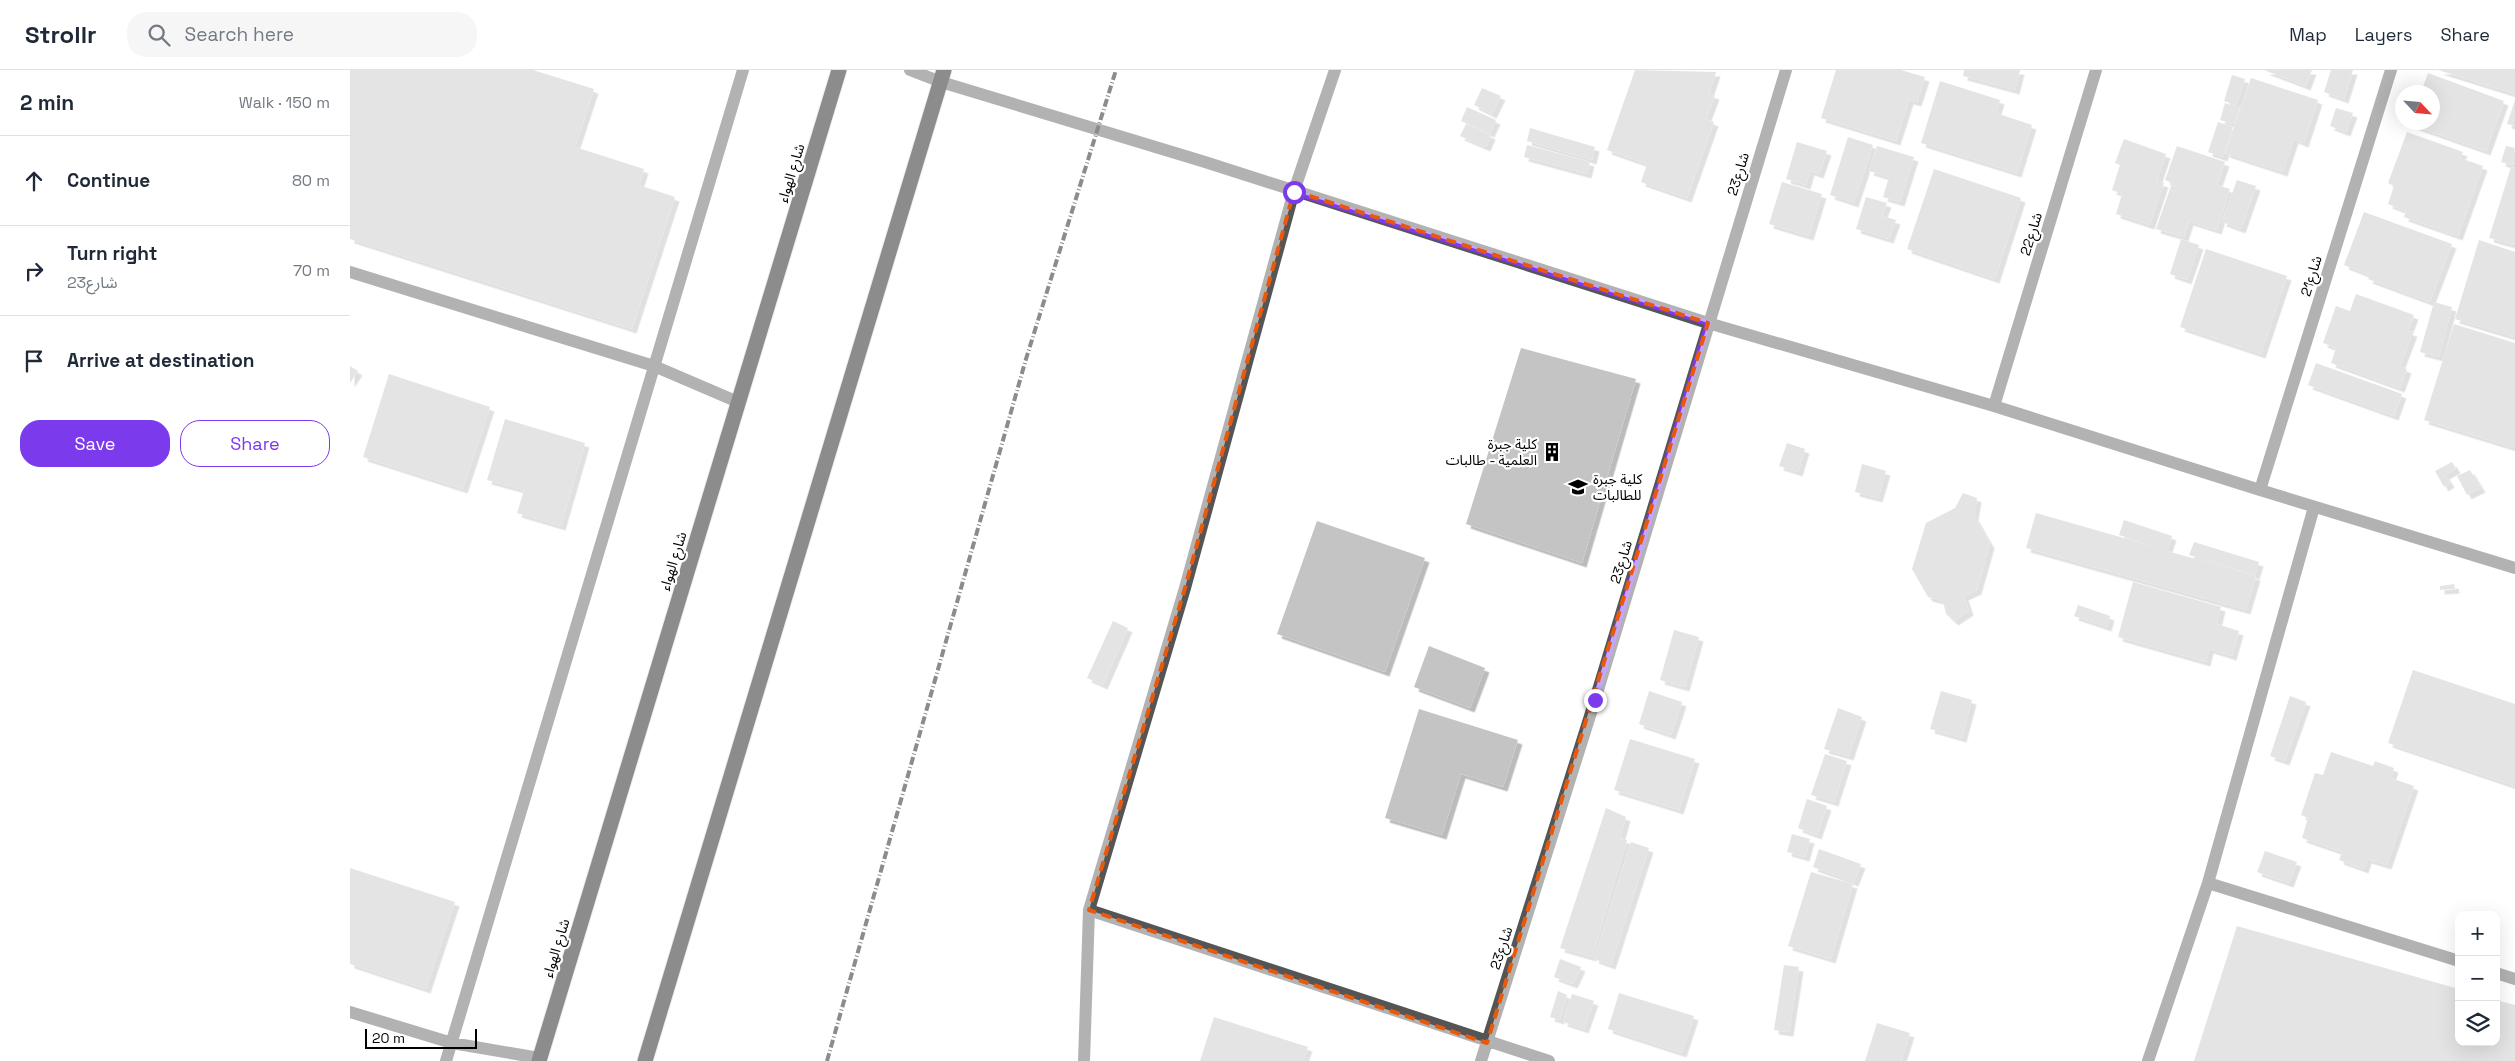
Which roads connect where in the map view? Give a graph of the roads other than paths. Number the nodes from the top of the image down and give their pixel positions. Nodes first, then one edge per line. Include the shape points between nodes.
1 (743, 70) edge
2 (839, 70) edge
3 (910, 70) edge
4 (1334, 70) edge
5 (1786, 70) edge
6 (2096, 70) edge
7 (2391, 70) edge
8 (942, 76) edge
9 (1294, 192) junction
10 (350, 272) edge
11 (1708, 323) junction
12 (654, 366) junction
13 (738, 402) junction
14 (1994, 406) junction
15 (2260, 490) junction
16 (2314, 507) junction
17 (2515, 568) edge
18 (2208, 883) junction
19 (1089, 910) junction
20 (2455, 960) edge
21 (2500, 974) edge
22 (2515, 979) edge
23 (350, 1012) edge
24 (1487, 1042) junction
25 (452, 1043) junction
26 (539, 1060) edge
27 (446, 1061) edge
28 (645, 1061) edge
29 (1084, 1061) edge
30 (1481, 1061) edge
31 (1548, 1061) edge
32 (2148, 1061) edge

1 - 12 street
2 - 13 highway, شارع الهواء
3 - 8 street
4 - 9 street
5 - 11 street, شارع23
6 - 14 street, شارع22
7 - 15 street, شارع21
8 - 9 street
8 - 28 highway
9 - 11 street
9 - 19 street via 1186,588
10 - 12 street
11 - 14 street
11 - 24 street, شارع23 via 1595,700
12 - 13 street
12 - 25 street
13 - 26 highway, شارع الهواء
14 - 15 street
15 - 16 street
16 - 17 street
16 - 18 street
18 - 20 street
18 - 32 street
19 - 24 street
19 - 29 street
21 - 22 street
23 - 25 street
24 - 30 street, شارع23
24 - 31 street
25 - 26 street
25 - 27 street

